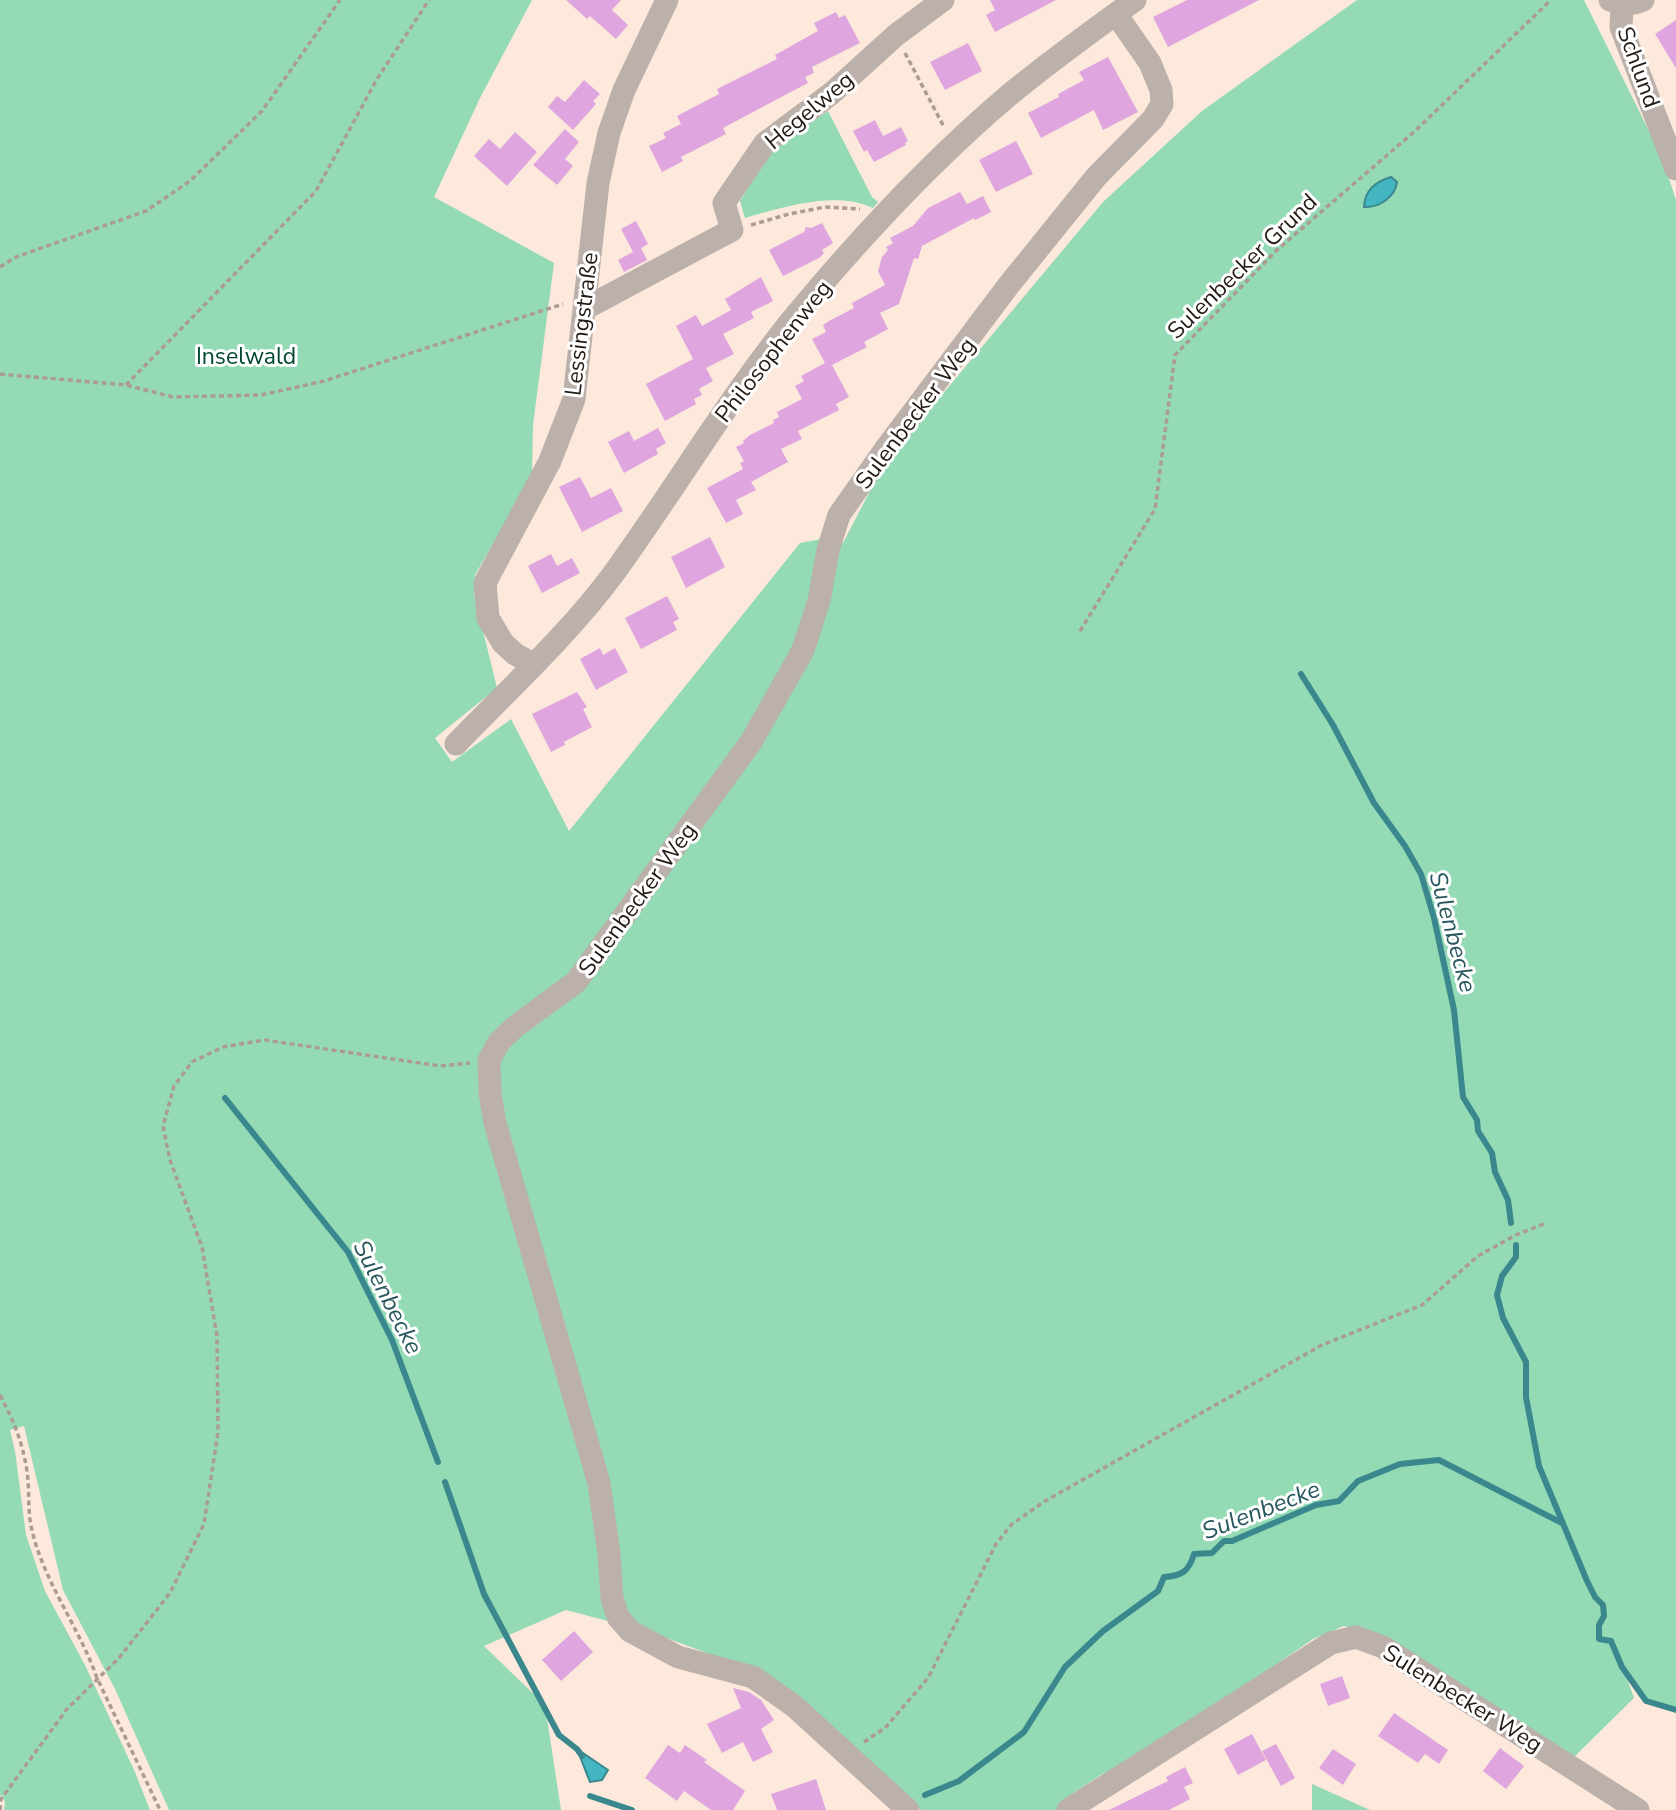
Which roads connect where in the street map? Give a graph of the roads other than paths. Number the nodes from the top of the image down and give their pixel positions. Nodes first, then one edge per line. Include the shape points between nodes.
1 (667, 0) edge
2 (943, 0) edge
3 (1625, 2) edge
4 (1126, 7) edge
5 (1676, 169) edge
6 (584, 303) junction
7 (533, 664) junction
8 (456, 744) dead end
9 (908, 1810) edge
10 (1068, 1810) edge
11 (1638, 1810) edge

1 - 6 street, Lessingstraße via 624,90 610,133 598,183
2 - 6 street, Hegelweg via 765,143 724,203 732,230
3 - 5 street, Schlund via 1621,27
4 - 7 street, Philosophenweg via 1009,96 882,218 790,322 613,575
4 - 9 street, Sulenbecker Weg via 1161,90 1162,104 1153,119 1096,177 1008,286 839,515 803,650 751,742 576,982 499,1042 489,1060 495,1123 598,1483 618,1617 629,1631 678,1657 753,1677 794,1706
6 - 7 street, Lessingstraße via 573,399 550,461 485,583 488,618 503,643
7 - 8 street, Philosophenweg
10 - 11 street, Sulenbecker Weg via 1331,1643 1356,1637 1383,1647

